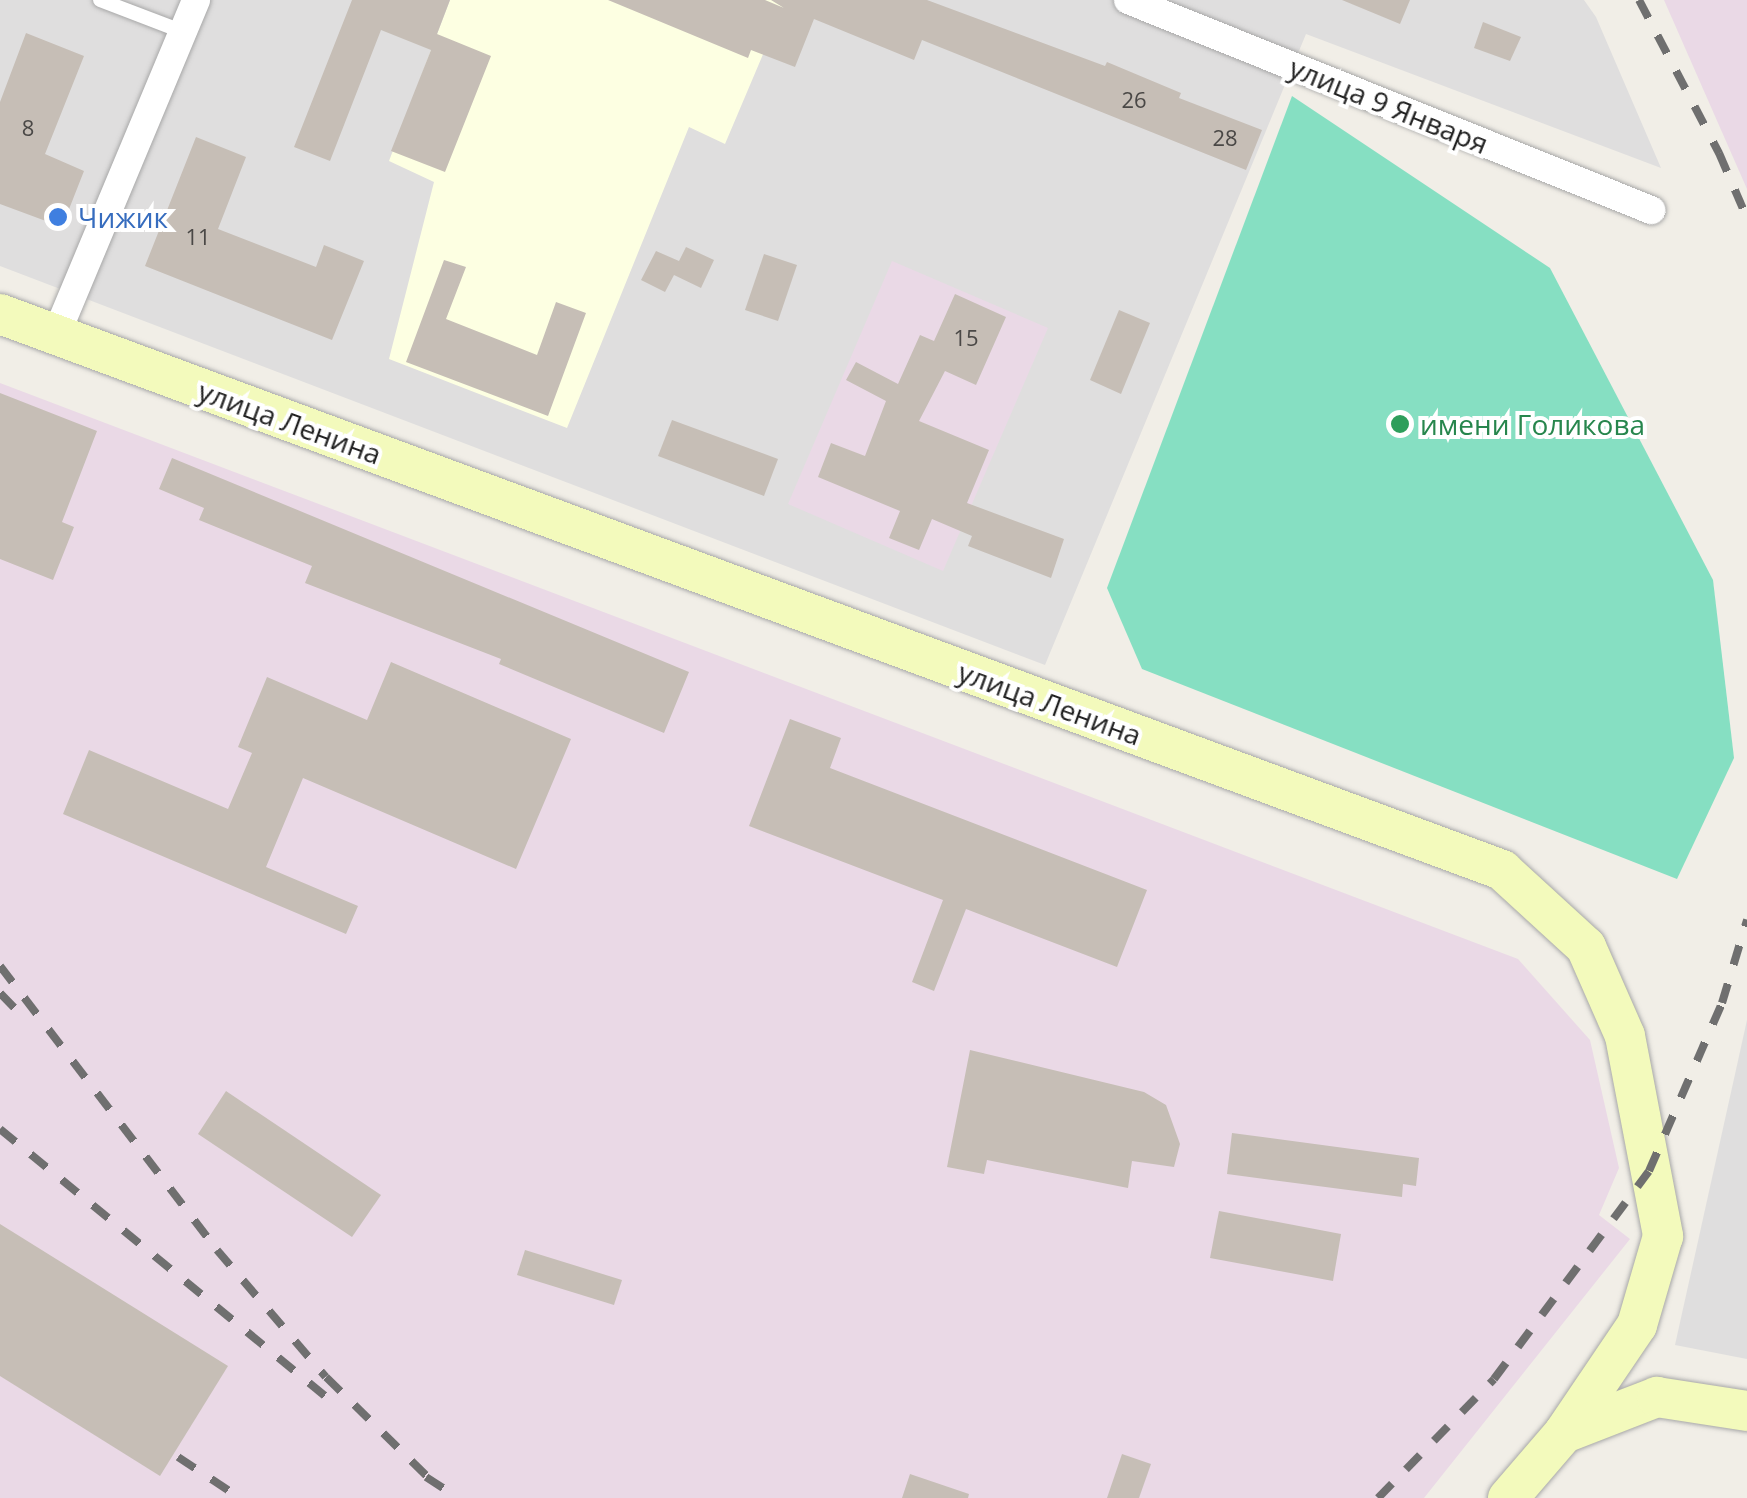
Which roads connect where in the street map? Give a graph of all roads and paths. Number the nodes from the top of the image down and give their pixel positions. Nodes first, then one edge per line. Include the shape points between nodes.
1 (100, 0) edge
2 (196, 0) edge
3 (1128, 0) edge
4 (184, 32) junction
5 (1651, 210) dead end
6 (0, 314) edge
7 (56, 335) junction
8 (1747, 1411) edge
9 (1564, 1432) junction
10 (1508, 1498) edge

1 - 4 lane
2 - 4 street
3 - 5 street, улица 9 Января
4 - 7 street
6 - 7 street, улица Ленина
7 - 9 street, улица Ленина via 1502,870 1586,946 1625,1036 1664,1236 1636,1325
8 - 9 street via 1658,1397
9 - 10 street, улица Ленина

